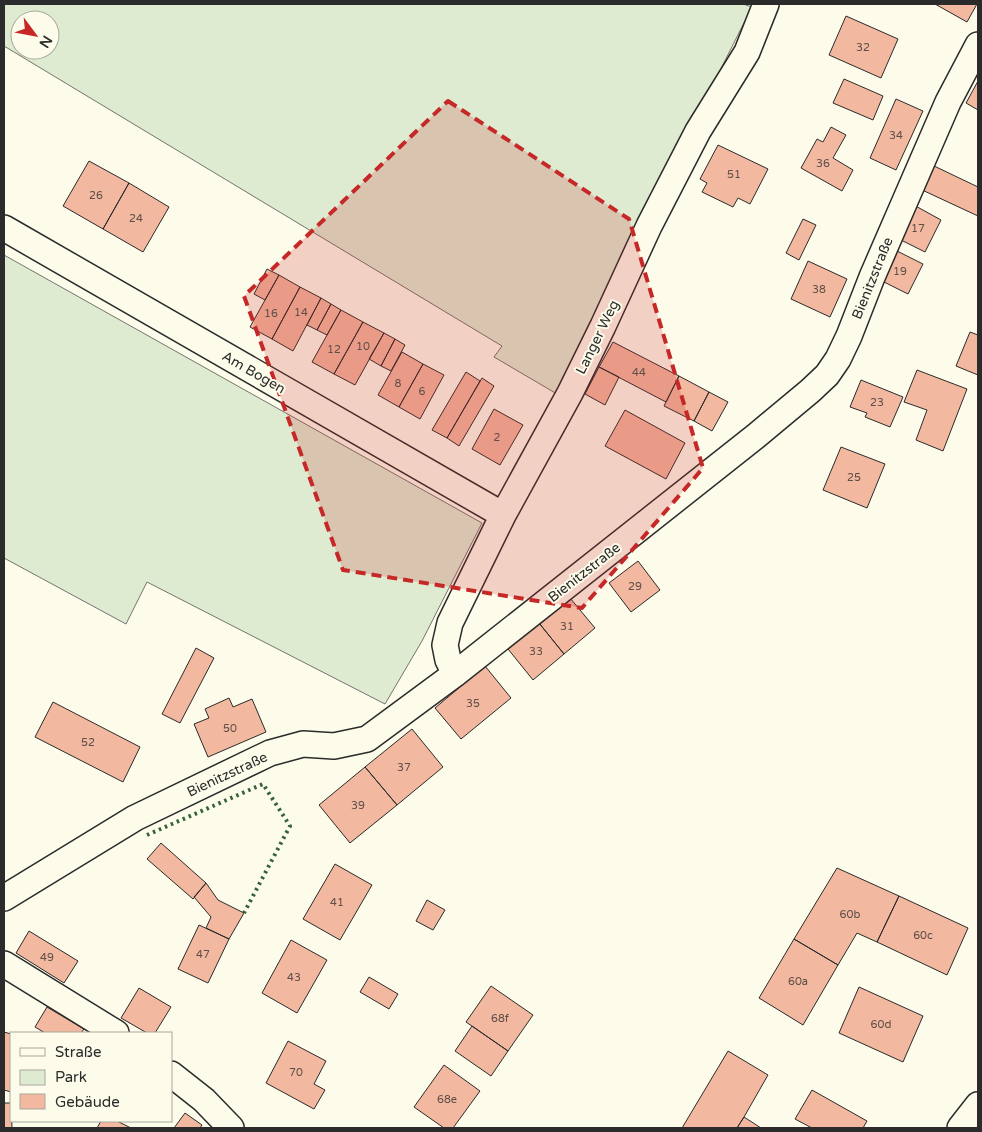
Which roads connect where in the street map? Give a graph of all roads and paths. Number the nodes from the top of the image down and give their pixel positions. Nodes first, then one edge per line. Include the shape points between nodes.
1 (766, 4) edge
2 (978, 45) edge
3 (4, 228) edge
4 (504, 515) junction
5 (455, 674) junction
6 (4, 898) edge
7 (4, 964) edge
8 (114, 1032) edge
9 (172, 1075) edge
10 (978, 1105) edge
11 (231, 1128) edge
12 (960, 1128) edge

1 - 4 street, Langer Weg via 747,52 698,131 574,385
2 - 5 street, Bienitzstraße via 948,102 850,336 827,375 756,436
3 - 4 street, Am Bogen
4 - 5 street, Langer Weg via 450,623 445,644
5 - 6 street, Bienitzstraße via 367,739 334,746 303,744 270,753 135,818
7 - 8 street
9 - 11 street via 204,1100
10 - 12 street

